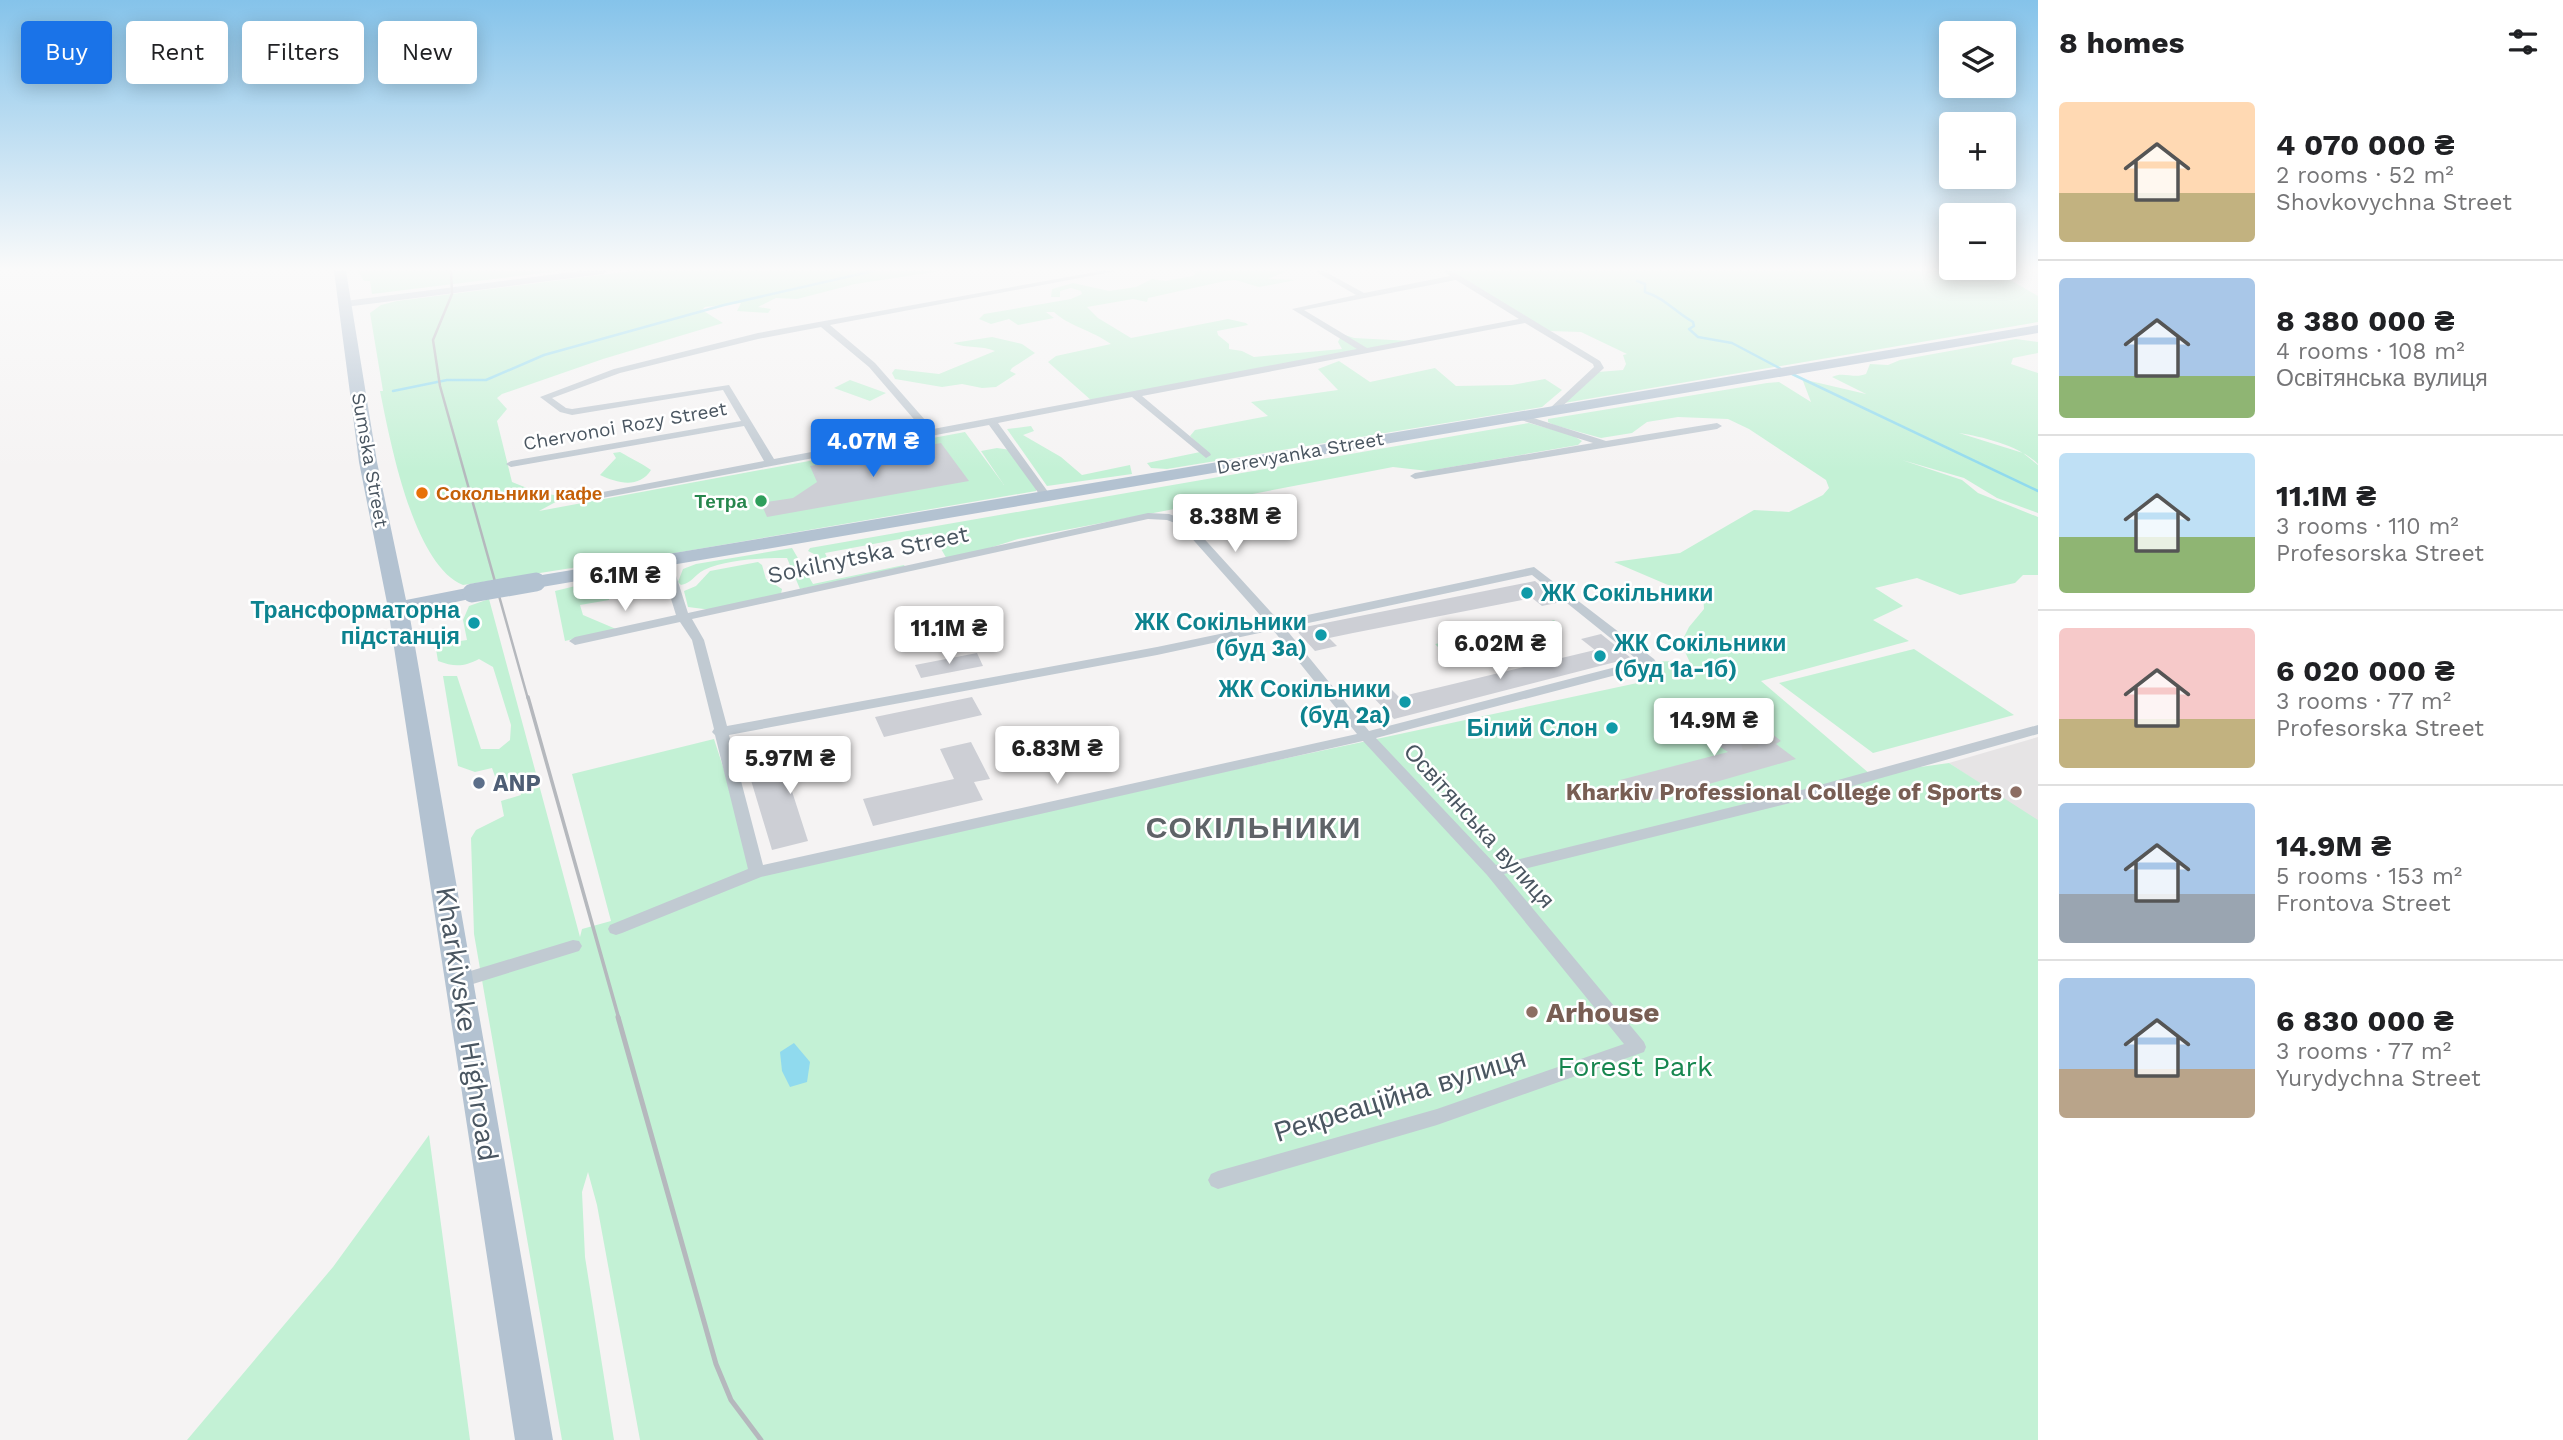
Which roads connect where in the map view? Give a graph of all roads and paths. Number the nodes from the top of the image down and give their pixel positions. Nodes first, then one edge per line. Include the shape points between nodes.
1 (350, 338) edge
2 (756, 338) edge
3 (840, 338) edge
4 (1345, 338) edge
5 (1432, 338) edge
6 (1556, 338) edge
7 (1983, 338) edge
8 (1366, 351) junction
9 (1135, 395) junction
10 (1552, 411) junction
11 (1518, 416) junction
12 (745, 423) junction
13 (993, 423) junction
14 (1717, 426) dead end
15 (932, 434) junction
16 (1603, 443) junction
17 (1206, 455) dead end
18 (512, 464) dead end
19 (771, 464) junction
20 (1415, 476) dead end
21 (1046, 496) junction
22 (586, 498) dead end
23 (1170, 517) joint
24 (665, 560) junction
25 (398, 608) junction
26 (683, 617) junction
27 (1276, 625) junction
28 (575, 641) dead end
29 (2038, 729) edge
30 (719, 732) junction
31 (1366, 736) junction
32 (1493, 871) junction
33 (757, 872) junction
34 (616, 929) dead end
35 (573, 946) dead end
36 (460, 981) junction
37 (1637, 1048) joint
38 (1218, 1180) dead end
39 (534, 1440) edge

1 - 25 main road, Sumska Street via 368,462
2 - 12 street via 635,366 545,398 563,410 576,412 721,387 728,388
3 - 15 street via 872,365
4 - 8 street
5 - 8 street
6 - 10 street via 1599,368
7 - 10 main road, Derevyanka Street
8 - 9 street
9 - 13 street
9 - 17 street
10 - 11 main road, Derevyanka Street
11 - 16 street
11 - 21 main road, Derevyanka Street
12 - 18 street, Chervonoi Rozy Street
12 - 19 street
13 - 15 street
13 - 21 street
14 - 16 street
15 - 19 street
16 - 20 street
19 - 22 street
21 - 24 main road, Derevyanka Street
23 - 26 street, Sokilnytska Street via 1148,516
23 - 27 street, Освітянська вулиця via 1184,523
24 - 25 main road, Derevyanka Street, bridge
24 - 26 street
25 - 36 main road, Kharkivske Highroad
26 - 28 street, Sokilnytska Street
26 - 30 street via 698,640
27 - 30 street
27 - 31 street, Освітянська вулиця
27 - 31 street via 1534,571 1649,662
29 - 32 street via 1810,793
30 - 33 street
31 - 32 street, Освітянська вулиця
31 - 33 street
32 - 37 street, Освітянська вулиця
33 - 34 street
35 - 36 street
36 - 39 main road, Kharkivske Highroad
37 - 38 street, Рекреаційна вулиця via 1437,1117

